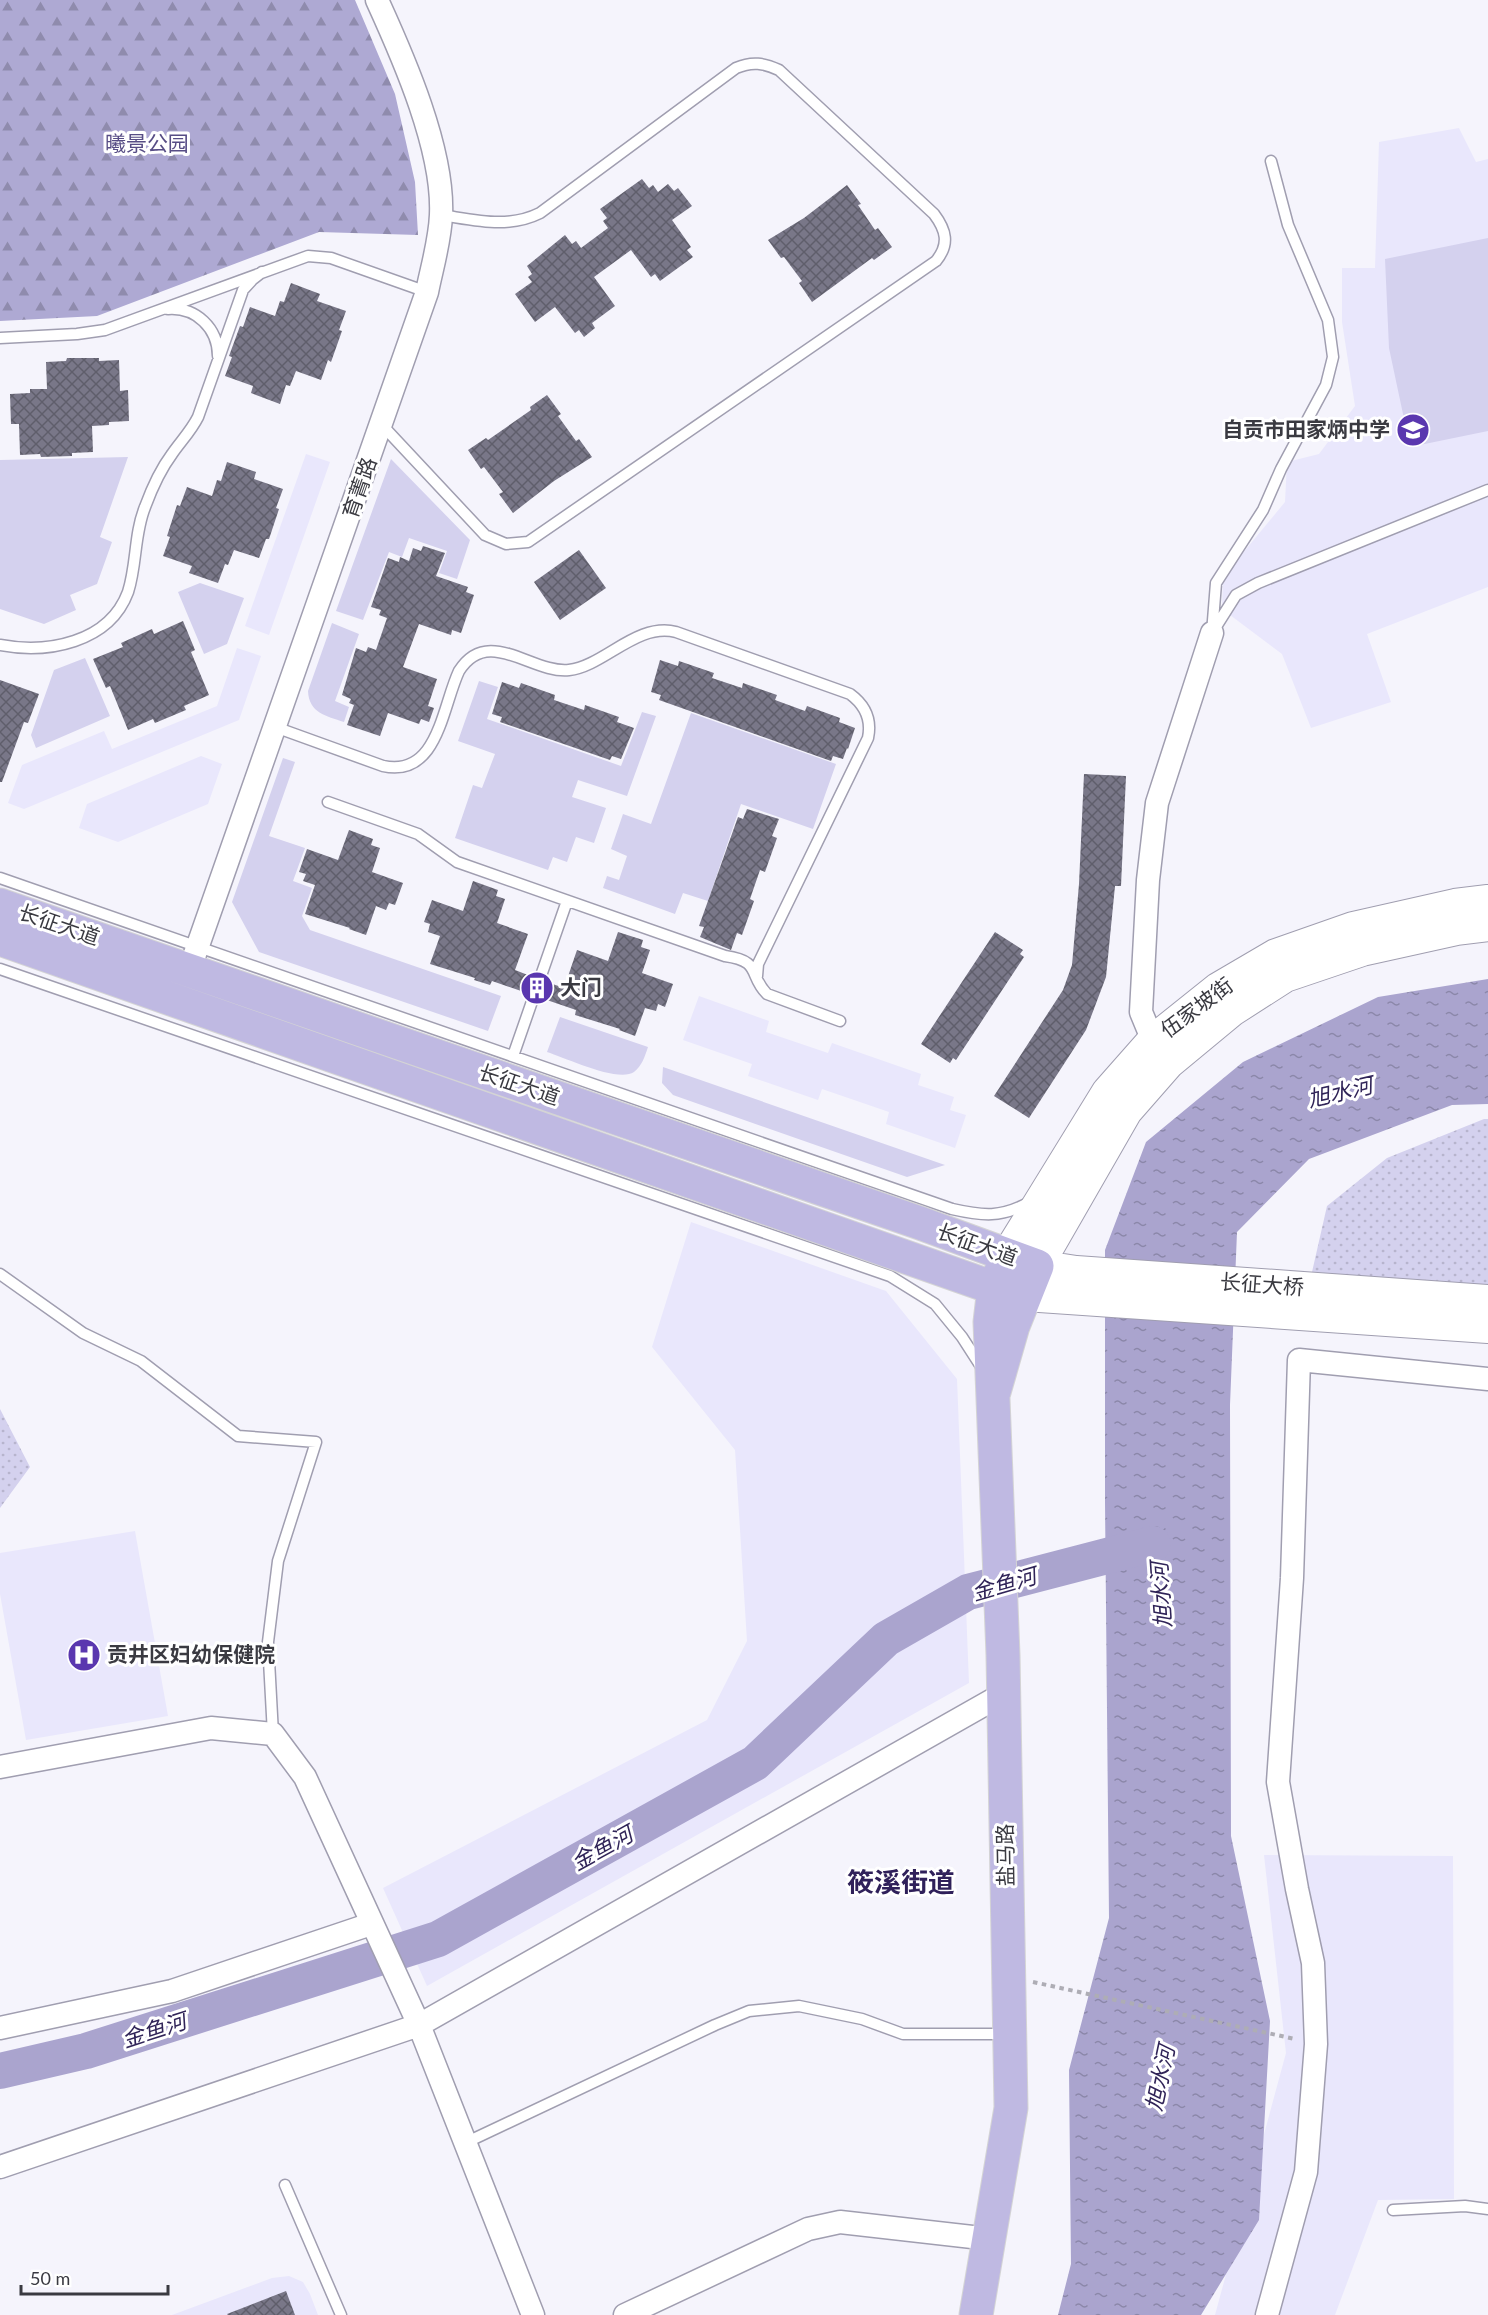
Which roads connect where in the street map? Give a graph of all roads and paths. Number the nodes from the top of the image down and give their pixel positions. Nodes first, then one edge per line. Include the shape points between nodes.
1 (377, 0) edge
2 (1271, 161) dead end
3 (441, 215) junction
4 (262, 272) junction
5 (427, 292) junction
6 (159, 310) junction
7 (0, 338) edge
8 (218, 360) junction
9 (382, 425) junction
10 (1488, 490) edge
11 (1212, 633) junction
12 (0, 645) edge
13 (275, 727) junction
14 (328, 802) dead end
15 (0, 878) edge
16 (567, 901) junction
17 (1488, 901) edge
18 (0, 904) edge
19 (1488, 925) edge
20 (771, 938) junction
21 (0, 939) edge
22 (735, 957) junction
23 (194, 959) junction
24 (0, 969) edge
25 (757, 976) junction
26 (840, 1021) dead end
27 (1161, 1052) junction
28 (513, 1056) junction
29 (1046, 1194) junction
30 (0, 1274) edge
31 (1016, 1276) junction
32 (1488, 1300) edge
33 (1446, 1311) junction
34 (1488, 1327) edge
35 (1488, 1379) edge
36 (994, 1392) junction
37 (1003, 1694) junction
38 (273, 1734) junction
39 (0, 1767) edge
40 (371, 1924) junction
41 (1008, 1976) junction
42 (419, 2025) junction
43 (0, 2028) edge
44 (1010, 2034) junction
45 (1316, 2044) junction
46 (465, 2143) junction
47 (0, 2167) edge
48 (285, 2185) dead end
49 (1488, 2209) edge
50 (1393, 2210) dead end
51 (990, 2239) junction
52 (341, 2315) edge
53 (533, 2315) edge
54 (625, 2315) edge
55 (976, 2315) edge
56 (1267, 2315) edge

1 - 3 street, 育菁路 via 420,104 438,170
2 - 11 lane via 1288,225 1328,320 1333,357 1326,385 1263,510 1216,583
3 - 5 street, 育菁路
3 - 9 lane via 513,223 540,213 736,68 759,63 779,70 934,214 942,224 946,243 936,261 528,542 506,544 485,535
4 - 5 lane via 300,257 325,256
4 - 6 lane
4 - 8 lane via 243,290
5 - 9 street, 育菁路
6 - 7 lane via 105,330
6 - 8 lane via 182,309 201,319 213,332
8 - 12 lane via 193,426 166,462 144,509 128,592 116,613 99,629 75,641 39,648
9 - 13 street, 育菁路
10 - 11 lane via 1258,582 1236,595
11 - 27 street via 1157,804 1148,880 1141,1012
13 - 20 lane via 383,766 405,766 429,749 456,677 463,664 477,654 500,652 551,669 568,670 660,630 676,632 843,691 860,702 867,714 868,738
13 - 23 street, 育菁路
14 - 16 lane via 418,834 457,862
15 - 23 lane
16 - 22 lane
16 - 28 lane
17 - 27 street, 伍家坡街 via 1455,904 1353,928 1276,955 1218,989
18 - 23 main road, 长征大道
19 - 27 street, 伍家坡街 via 1362,950 1286,976
20 - 22 lane via 753,954
20 - 25 lane via 758,964
21 - 31 main road, 长征大道
22 - 25 lane via 747,962
23 - 28 lane
23 - 31 main road, 长征大道 via 920,1224
24 - 36 lane via 890,1276 935,1304 979,1363
25 - 26 lane via 763,990 773,998
27 - 29 street, 伍家坡街 via 1108,1092
27 - 31 street, 伍家坡街
28 - 29 lane via 951,1209 983,1216 1012,1212
29 - 31 street, 伍家坡街
30 - 38 lane via 84,1333 141,1361 238,1436 316,1442 278,1561 268,1642
31 - 33 street, 长征大桥 via 1074,1285
31 - 36 main road, 盐马路 via 990,1322
32 - 33 street
33 - 34 street
35 - 45 street via 1299,1360 1292,1578 1278,1782 1313,1963
36 - 37 main road, 盐马路
37 - 41 main road, 盐马路
37 - 42 street
38 - 39 street via 211,1728
38 - 40 street via 305,1777
40 - 42 street
40 - 43 street via 172,1991
41 - 44 main road, 盐马路
41 - 45 path
42 - 46 street
42 - 47 street
44 - 46 lane via 903,2034 862,2019 799,2006 749,2011
44 - 51 main road, 盐马路 via 1011,2108
45 - 56 street via 1306,2172
46 - 53 street
48 - 52 lane
49 - 50 lane via 1465,2206
51 - 54 street via 840,2222 808,2229
51 - 55 main road, 盐马路

